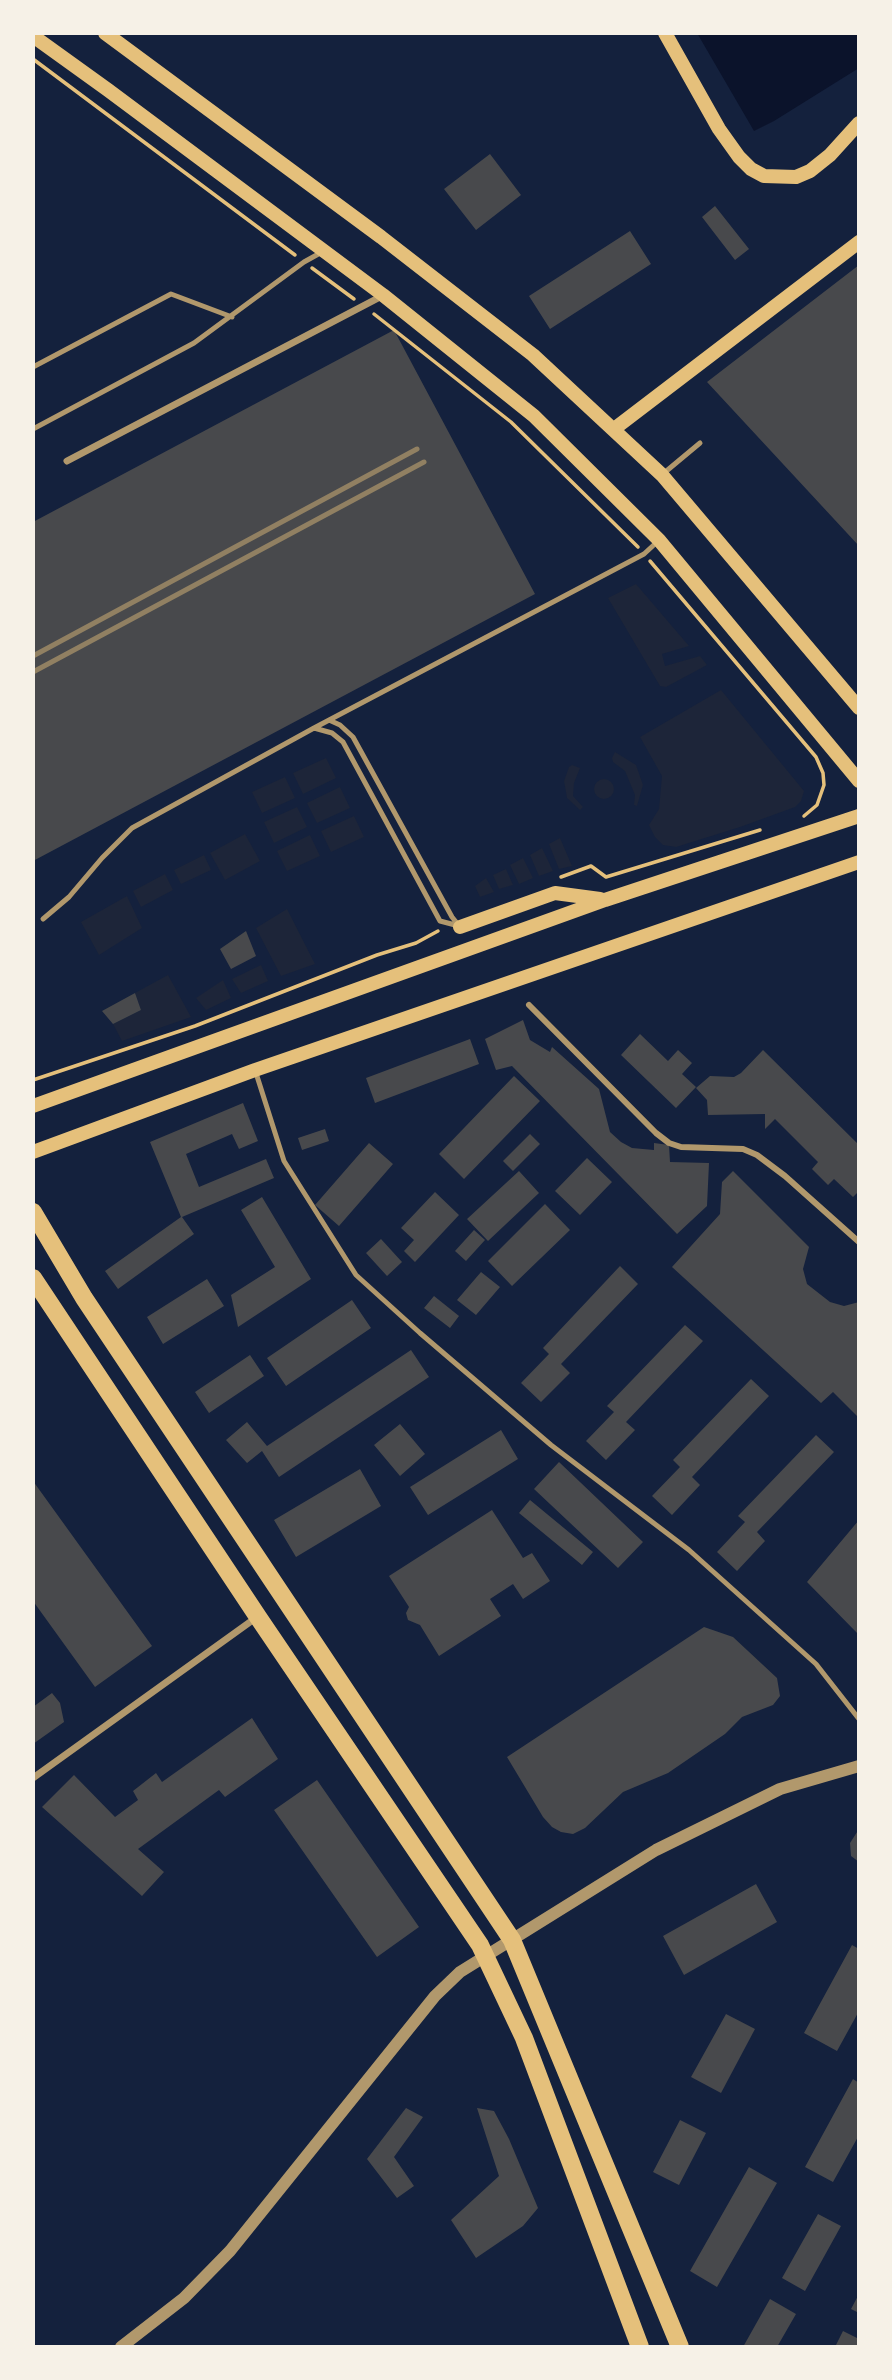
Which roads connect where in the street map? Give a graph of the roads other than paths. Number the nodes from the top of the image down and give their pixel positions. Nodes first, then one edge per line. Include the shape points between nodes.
1 (105, 33) edge
2 (664, 33) edge
3 (33, 36) edge
4 (859, 123) edge
5 (859, 242) edge
6 (323, 251) junction
7 (383, 295) junction
8 (232, 317) junction
9 (33, 368) edge
10 (33, 429) edge
11 (614, 429) junction
12 (700, 443) dead end
13 (67, 461) dead end
14 (662, 475) junction
15 (659, 540) junction
16 (859, 708) edge
17 (329, 720) junction
18 (314, 728) junction
19 (859, 781) edge
20 (859, 816) edge
21 (859, 862) edge
22 (605, 900) junction
23 (43, 919) dead end
24 (454, 926) junction
25 (529, 1005) dead end
26 (256, 1070) junction
27 (33, 1106) edge
28 (33, 1152) edge
29 (33, 1212) edge
30 (859, 1242) edge
31 (33, 1278) edge
32 (258, 1617) junction
33 (859, 1719) edge
34 (859, 1766) edge
35 (33, 1778) edge
36 (512, 1940) junction
37 (486, 1956) junction
38 (121, 2347) edge
39 (640, 2347) edge
40 (680, 2347) edge

1 - 11 main road via 533,355
2 - 4 main road via 719,130 739,157 764,176 796,177 810,171
3 - 6 main road
5 - 11 main road
6 - 7 main road
6 - 8 lane
7 - 13 street
7 - 15 main road via 534,416
8 - 9 lane via 171,294
8 - 10 lane via 194,343
11 - 14 main road
12 - 14 lane
14 - 16 main road
15 - 17 lane via 645,554
15 - 19 main road
17 - 18 lane
17 - 24 lane via 353,737
18 - 23 lane via 132,828
18 - 24 lane via 343,742 440,921
20 - 22 main road
21 - 26 main road
22 - 24 main road via 555,893
22 - 27 main road
25 - 30 street via 669,1143 743,1149 757,1155
26 - 28 main road
26 - 33 lane via 284,1161 356,1275 551,1445 690,1550 816,1664
29 - 36 highway via 84,1298
31 - 32 highway
32 - 35 street
32 - 37 highway
34 - 36 street via 780,1789 656,1850
36 - 37 street
36 - 40 highway
37 - 38 street via 435,1996 230,2251 184,2298
37 - 39 highway via 524,2038

